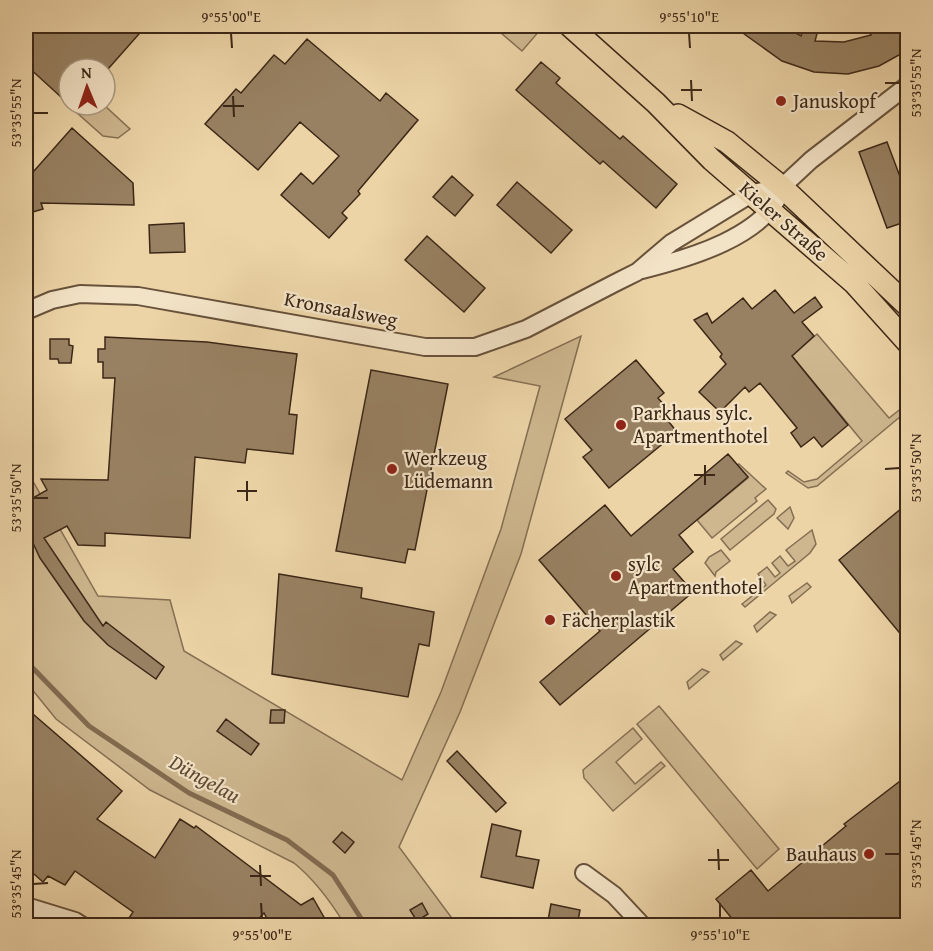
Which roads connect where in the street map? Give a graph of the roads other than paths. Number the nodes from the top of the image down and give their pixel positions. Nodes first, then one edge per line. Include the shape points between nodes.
1 (570, 26) edge
2 (908, 85) edge
3 (656, 103) junction
4 (782, 187) junction
5 (753, 194) junction
6 (772, 209) junction
7 (636, 272) junction
8 (908, 306) edge
9 (26, 311) edge
10 (908, 343) edge
11 (584, 873) dead end
12 (26, 906) edge
13 (83, 926) edge
14 (643, 926) edge

1 - 3 main road, Kieler Straße
2 - 4 street via 811,159
3 - 4 main road, Kieler Straße via 727,142
3 - 5 main road, Kieler Straße via 712,160
4 - 5 street, Kronsaalsweg
4 - 6 street, Kronsaalsweg
4 - 8 main road, Kieler Straße
5 - 6 main road, Kieler Straße
5 - 7 street, Kronsaalsweg via 671,243
6 - 7 street, Kronsaalsweg via 744,231 677,262
6 - 10 main road, Kieler Straße via 854,283
7 - 9 street, Kronsaalsweg via 526,329 498,341 458,349 425,347 138,296 80,294
11 - 14 street via 614,895
12 - 13 street

